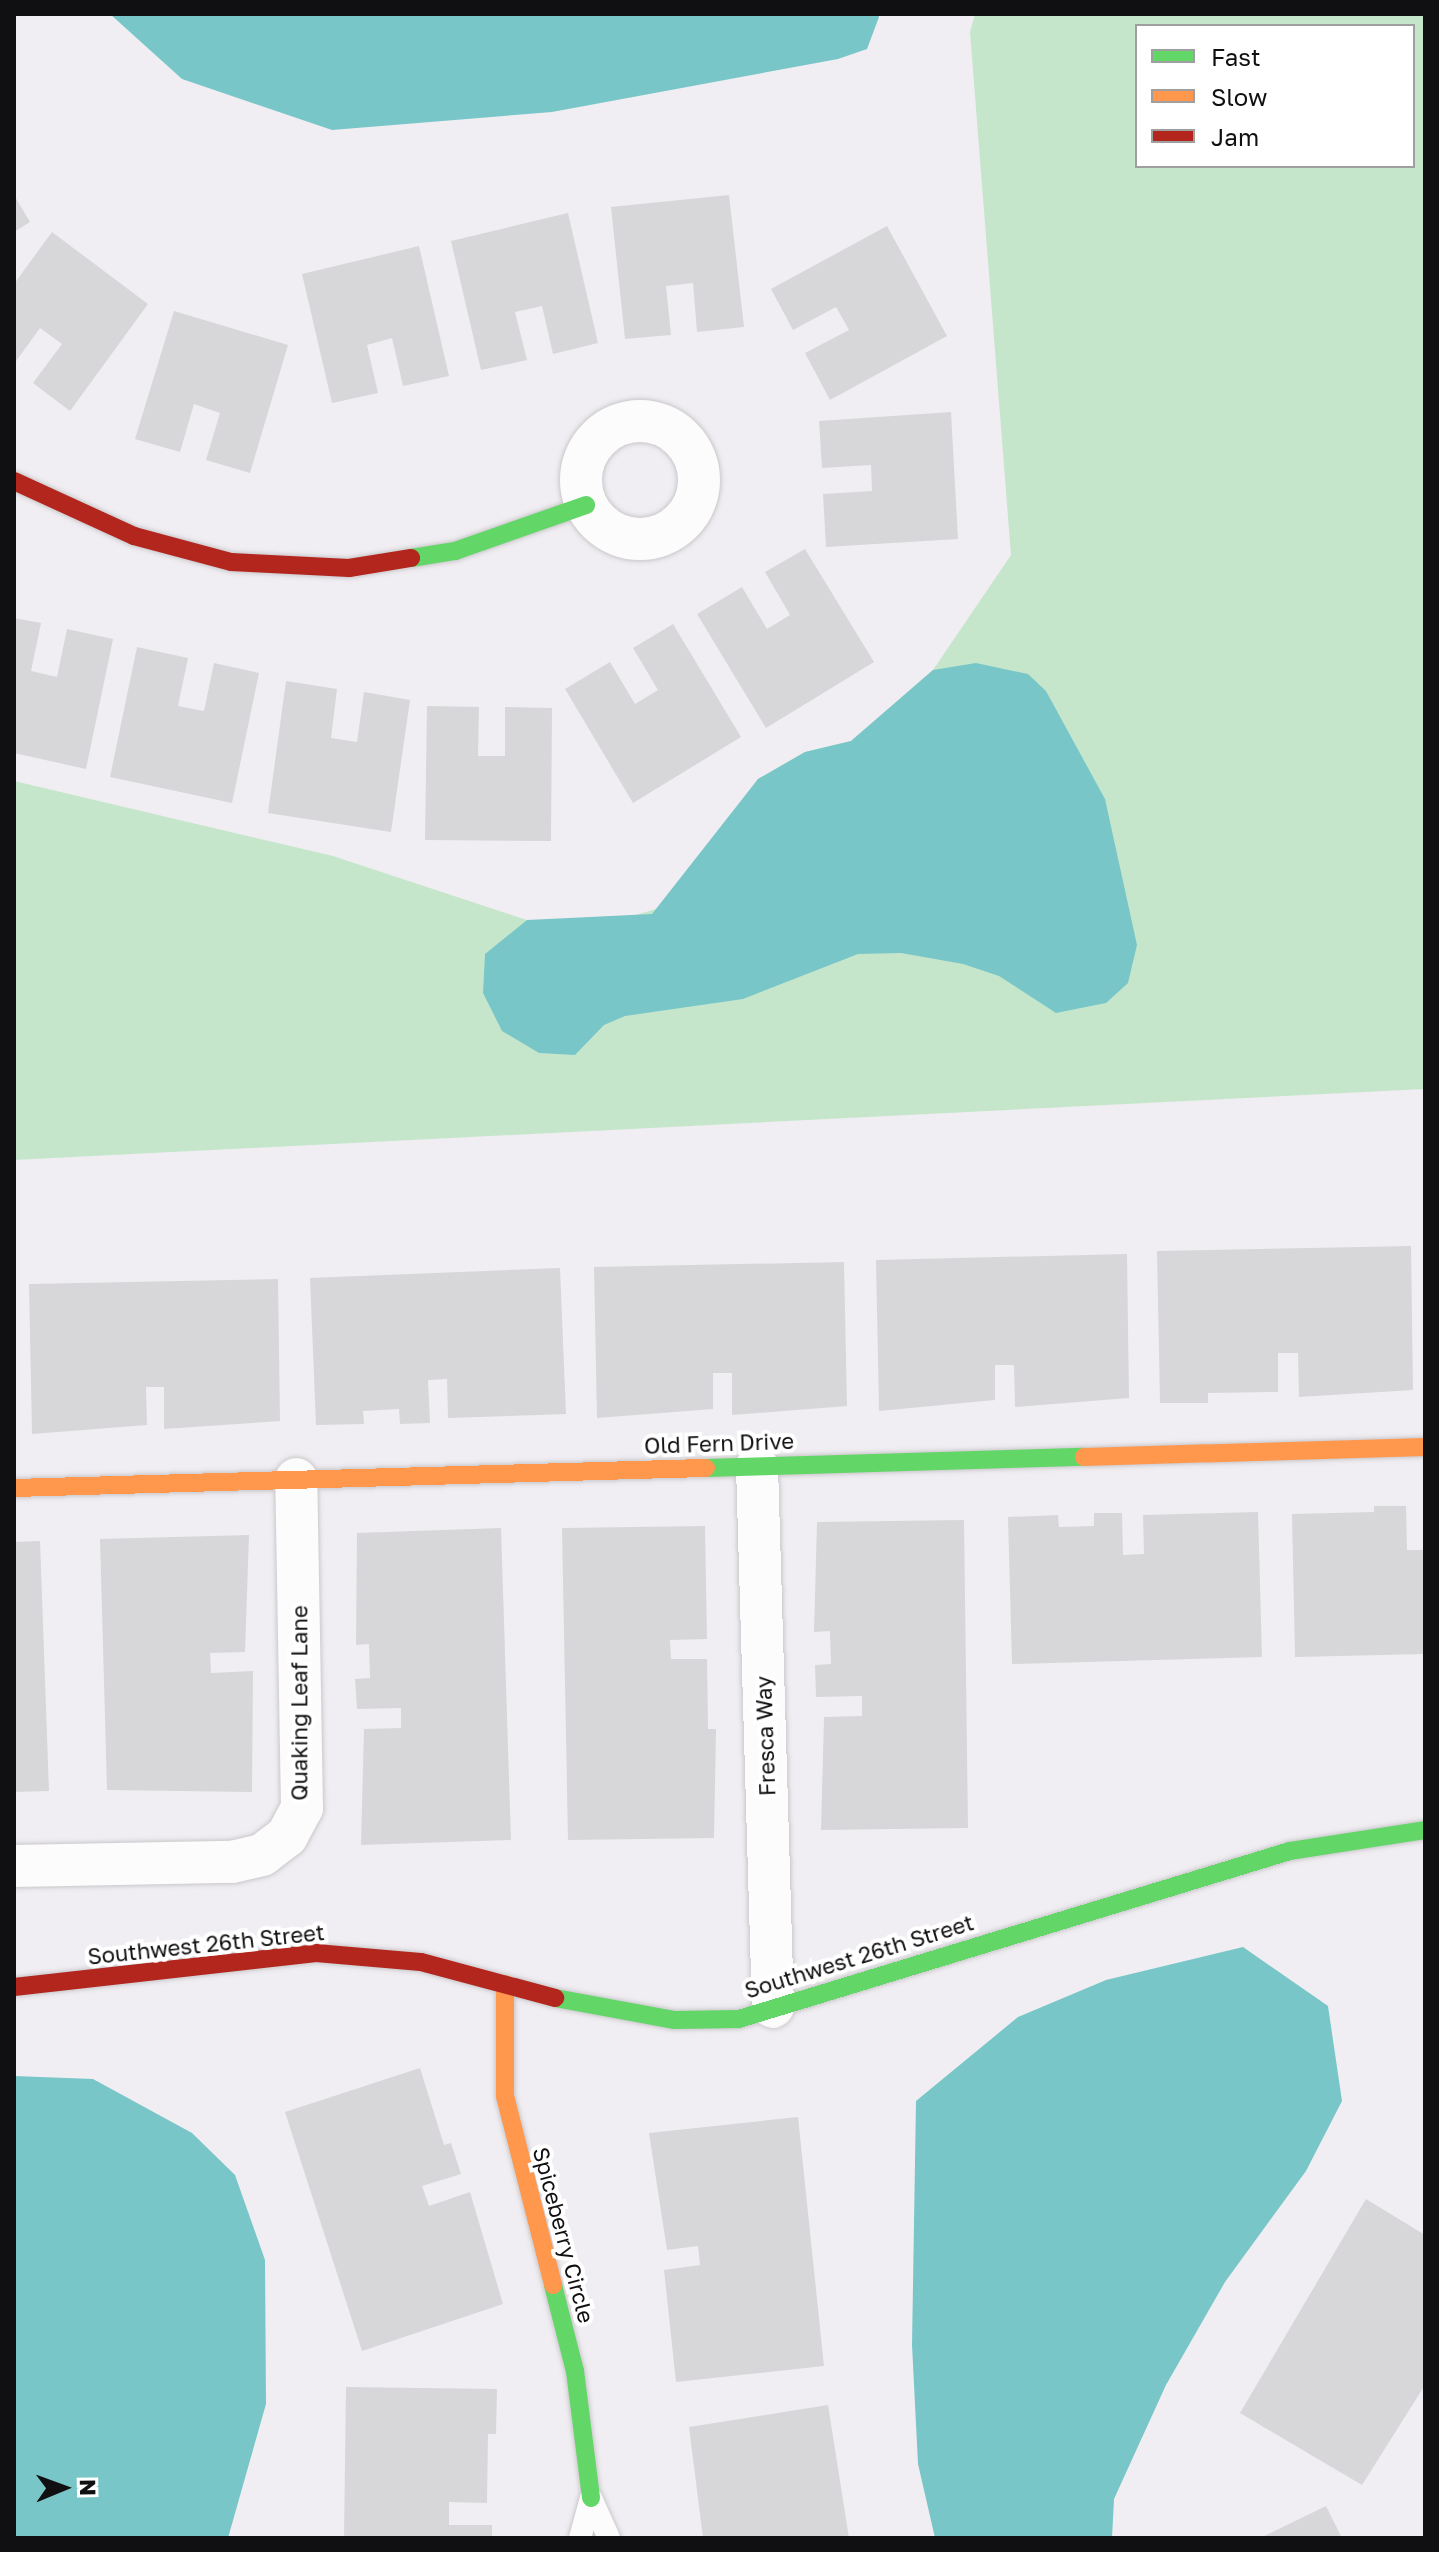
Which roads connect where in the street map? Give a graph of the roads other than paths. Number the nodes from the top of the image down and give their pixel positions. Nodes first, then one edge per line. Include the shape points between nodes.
1 (14, 481) edge
2 (586, 505) dead end
3 (1425, 1447) edge
4 (757, 1466) junction
5 (296, 1479) junction
6 (14, 1488) edge
7 (1425, 1830) edge
8 (14, 1866) edge
9 (505, 1984) junction
10 (14, 1987) edge
11 (773, 2007) junction
12 (591, 2498) junction
13 (580, 2538) edge
14 (609, 2538) edge

1 - 2 street via 134,536 231,562 349,568 455,551
3 - 4 street, Old Fern Drive
4 - 5 street, Old Fern Drive
4 - 11 street, Fresca Way
5 - 6 street, Old Fern Drive
5 - 8 street, Quaking Leaf Lane via 302,1808 287,1836 262,1855 232,1862
7 - 11 street, Southwest 26th Street via 1290,1851
9 - 10 street, Southwest 26th Street via 387,1956 316,1953
9 - 11 street, Southwest 26th Street via 610,2012 675,2020 739,2019
9 - 12 street, Spiceberry Circle via 505,2096 575,2371
12 - 13 lane
12 - 14 lane

